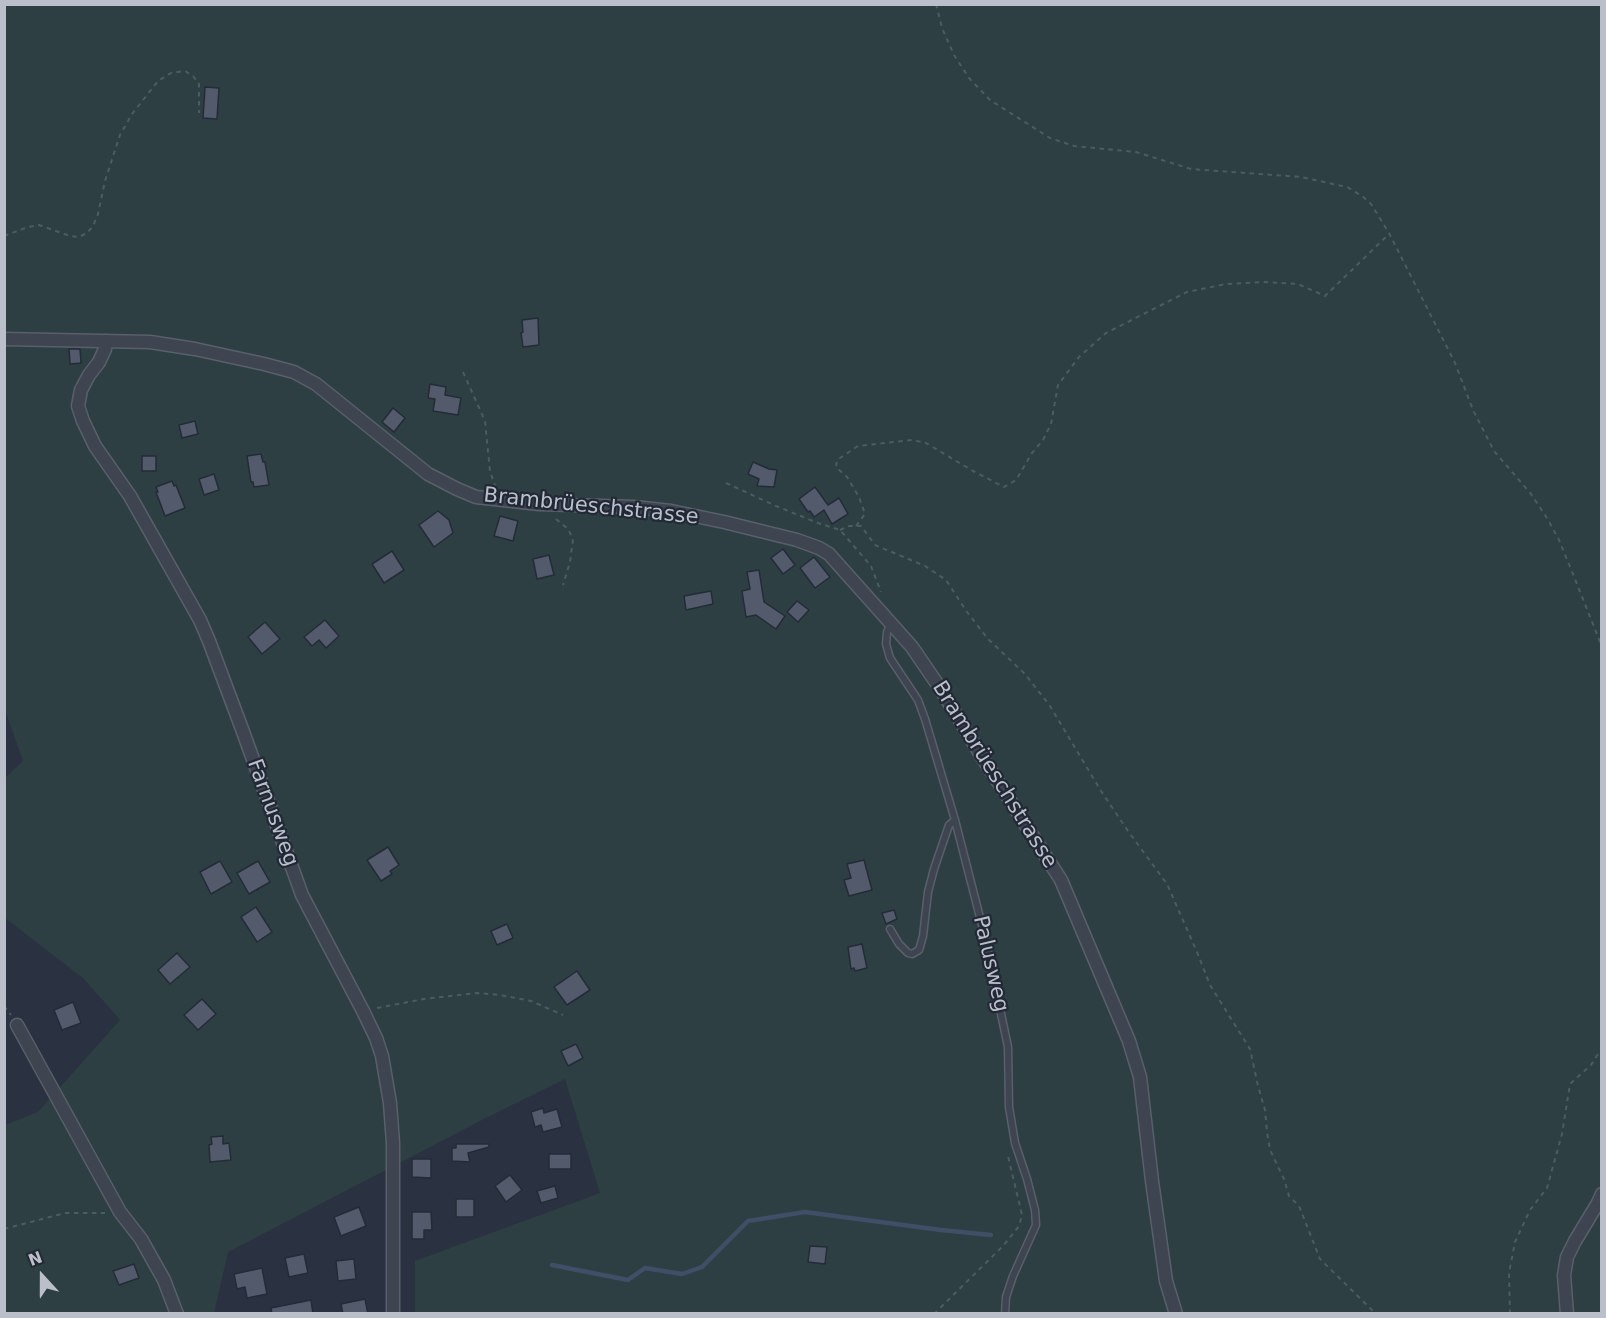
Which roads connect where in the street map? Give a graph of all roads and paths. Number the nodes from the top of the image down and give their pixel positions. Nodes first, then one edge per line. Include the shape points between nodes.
1 (936, 4) edge
2 (199, 113) dead end
3 (1389, 233) junction
4 (4, 236) edge
5 (4, 339) edge
6 (105, 341) junction
7 (463, 372) dead end
8 (499, 500) junction
9 (539, 504) junction
10 (856, 526) junction
11 (840, 530) dead end
12 (563, 585) dead end
13 (891, 623) junction
14 (1602, 647) edge
15 (955, 820) junction
16 (890, 929) dead end
17 (363, 1011) junction
18 (562, 1015) dead end
19 (17, 1025) dead end
20 (1602, 1048) edge
21 (1006, 1150) dead end
22 (1602, 1194) edge
23 (120, 1212) junction
24 (4, 1229) edge
25 (177, 1314) edge
26 (393, 1314) edge
27 (934, 1314) edge
28 (1005, 1314) edge
29 (1176, 1314) edge
30 (1376, 1314) edge
31 (1510, 1314) edge
32 (1567, 1314) edge

1 - 3 path via 950,46 969,78 990,100 1050,138 1074,146 1136,152 1191,169 1301,177 1347,187 1371,204
2 - 4 path via 199,84 193,76 185,71 171,73 158,81 120,135 98,214 87,233 70,236 39,225
3 - 10 path via 1324,296 1298,284 1226,284 1187,292 1106,333 1078,357 1058,385 1051,424 1043,440 1016,480 1004,487 926,443 912,440 858,446 837,460 836,467 847,477 865,514
3 - 14 path via 1455,363 1494,451 1532,494 1559,540
5 - 6 street, Brambrüeschstrasse
6 - 8 street, Brambrüeschstrasse via 150,342 294,372 316,384 428,474 476,496
6 - 17 street, Farnusweg via 99,362 81,390 78,406 82,421 94,446 130,496 200,620 302,895
7 - 8 path via 485,422 490,471
8 - 9 street, Brambrüeschstrasse
9 - 12 path via 542,512 561,522 573,539
9 - 13 street, Brambrüeschstrasse via 671,511 811,544 829,554
10 - 11 path
10 - 30 path via 861,526 875,545 925,566 946,580 988,639 1025,674 1050,706 1101,791 1167,884 1210,985 1250,1049 1270,1150 1289,1196 1299,1206 1320,1259
13 - 15 lane, Palusweg via 886,632 890,658 918,700
13 - 29 street, Brambrüeschstrasse via 942,691 1061,880 1113,1000 1140,1077 1166,1281
15 - 16 lane via 949,825 934,869 919,950 908,953
15 - 28 lane, Palusweg via 1008,1047 1009,1107 1035,1210 1036,1225 1013,1276
17 - 18 path via 477,993 531,1001
17 - 26 street, Farnusweg via 382,1056 390,1103
19 - 23 street
20 - 31 path via 1591,1065 1570,1084 1547,1188 1530,1210 1515,1242 1509,1273
21 - 27 path via 1022,1215 1019,1226
22 - 32 street via 1567,1257
23 - 24 path via 64,1213
23 - 25 street via 141,1239

